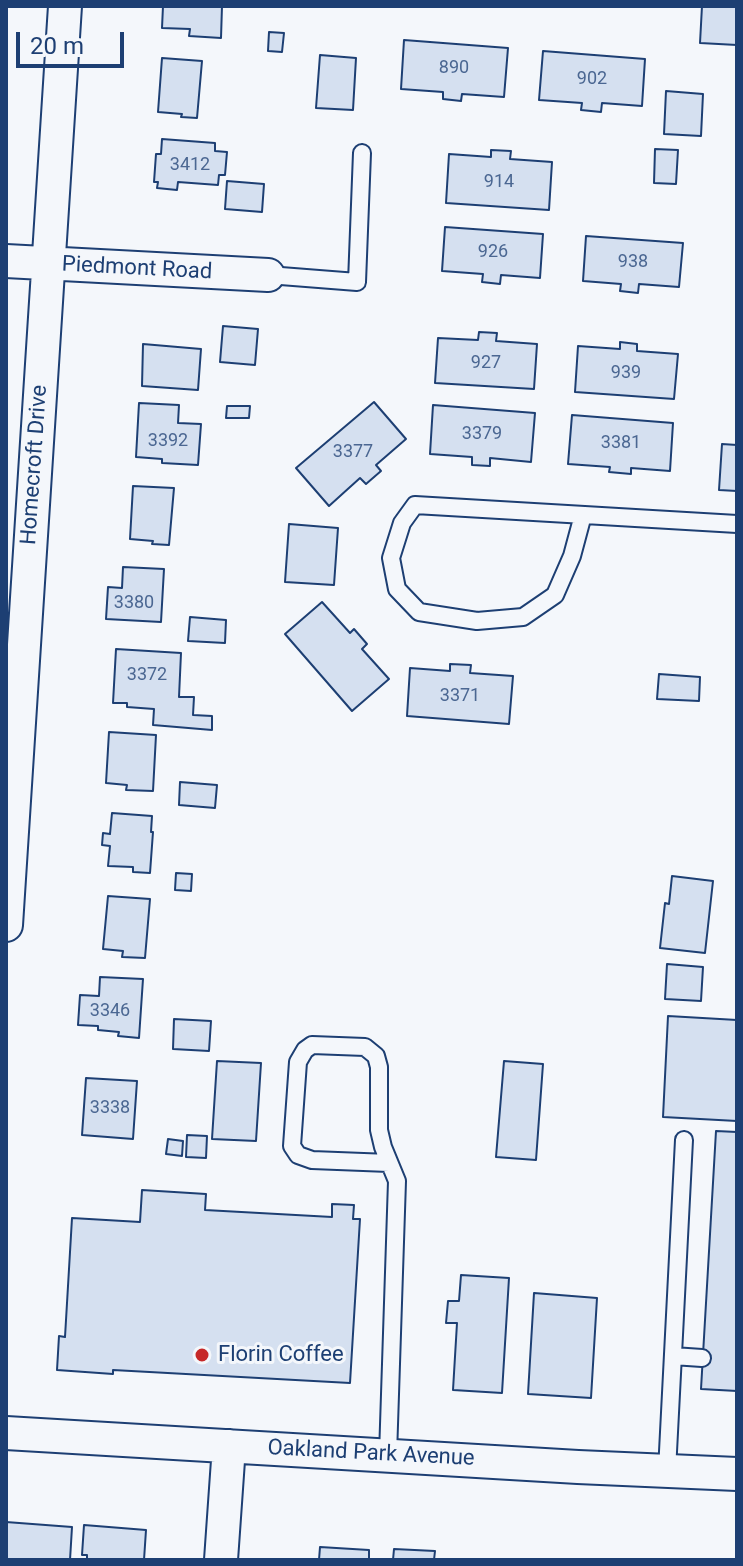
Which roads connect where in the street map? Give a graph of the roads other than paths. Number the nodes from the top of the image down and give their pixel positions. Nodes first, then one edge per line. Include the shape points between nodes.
1 (65, 6) edge
2 (362, 153) dead end
3 (6, 261) edge
4 (48, 264) junction
5 (268, 275) joint
6 (583, 515) junction
7 (737, 524) edge
8 (6, 925) edge
9 (684, 1140) dead end
10 (389, 1163) junction
11 (673, 1356) junction
12 (702, 1358) dead end
13 (6, 1433) edge
14 (229, 1446) junction
15 (388, 1455) junction
16 (667, 1471) junction
17 (737, 1474) edge
18 (221, 1560) edge

1 - 4 street, Homecroft Drive
2 - 5 lane via 357,282
3 - 4 street, Piedmont Road
4 - 5 street, Piedmont Road
4 - 8 street, Homecroft Drive
6 - 6 lane via 415,505 402,523 391,558 397,589 419,612 477,621 523,617 555,595
6 - 7 lane
9 - 11 lane
10 - 10 lane via 379,1130 376,1056 365,1047 312,1045 298,1062 292,1146 312,1160
10 - 15 lane via 397,1181
11 - 12 lane
11 - 16 lane
13 - 14 street, Oakland Park Avenue
14 - 15 street, Oakland Park Avenue
14 - 18 street
15 - 16 street, Oakland Park Avenue
16 - 17 street, Oakland Park Avenue

